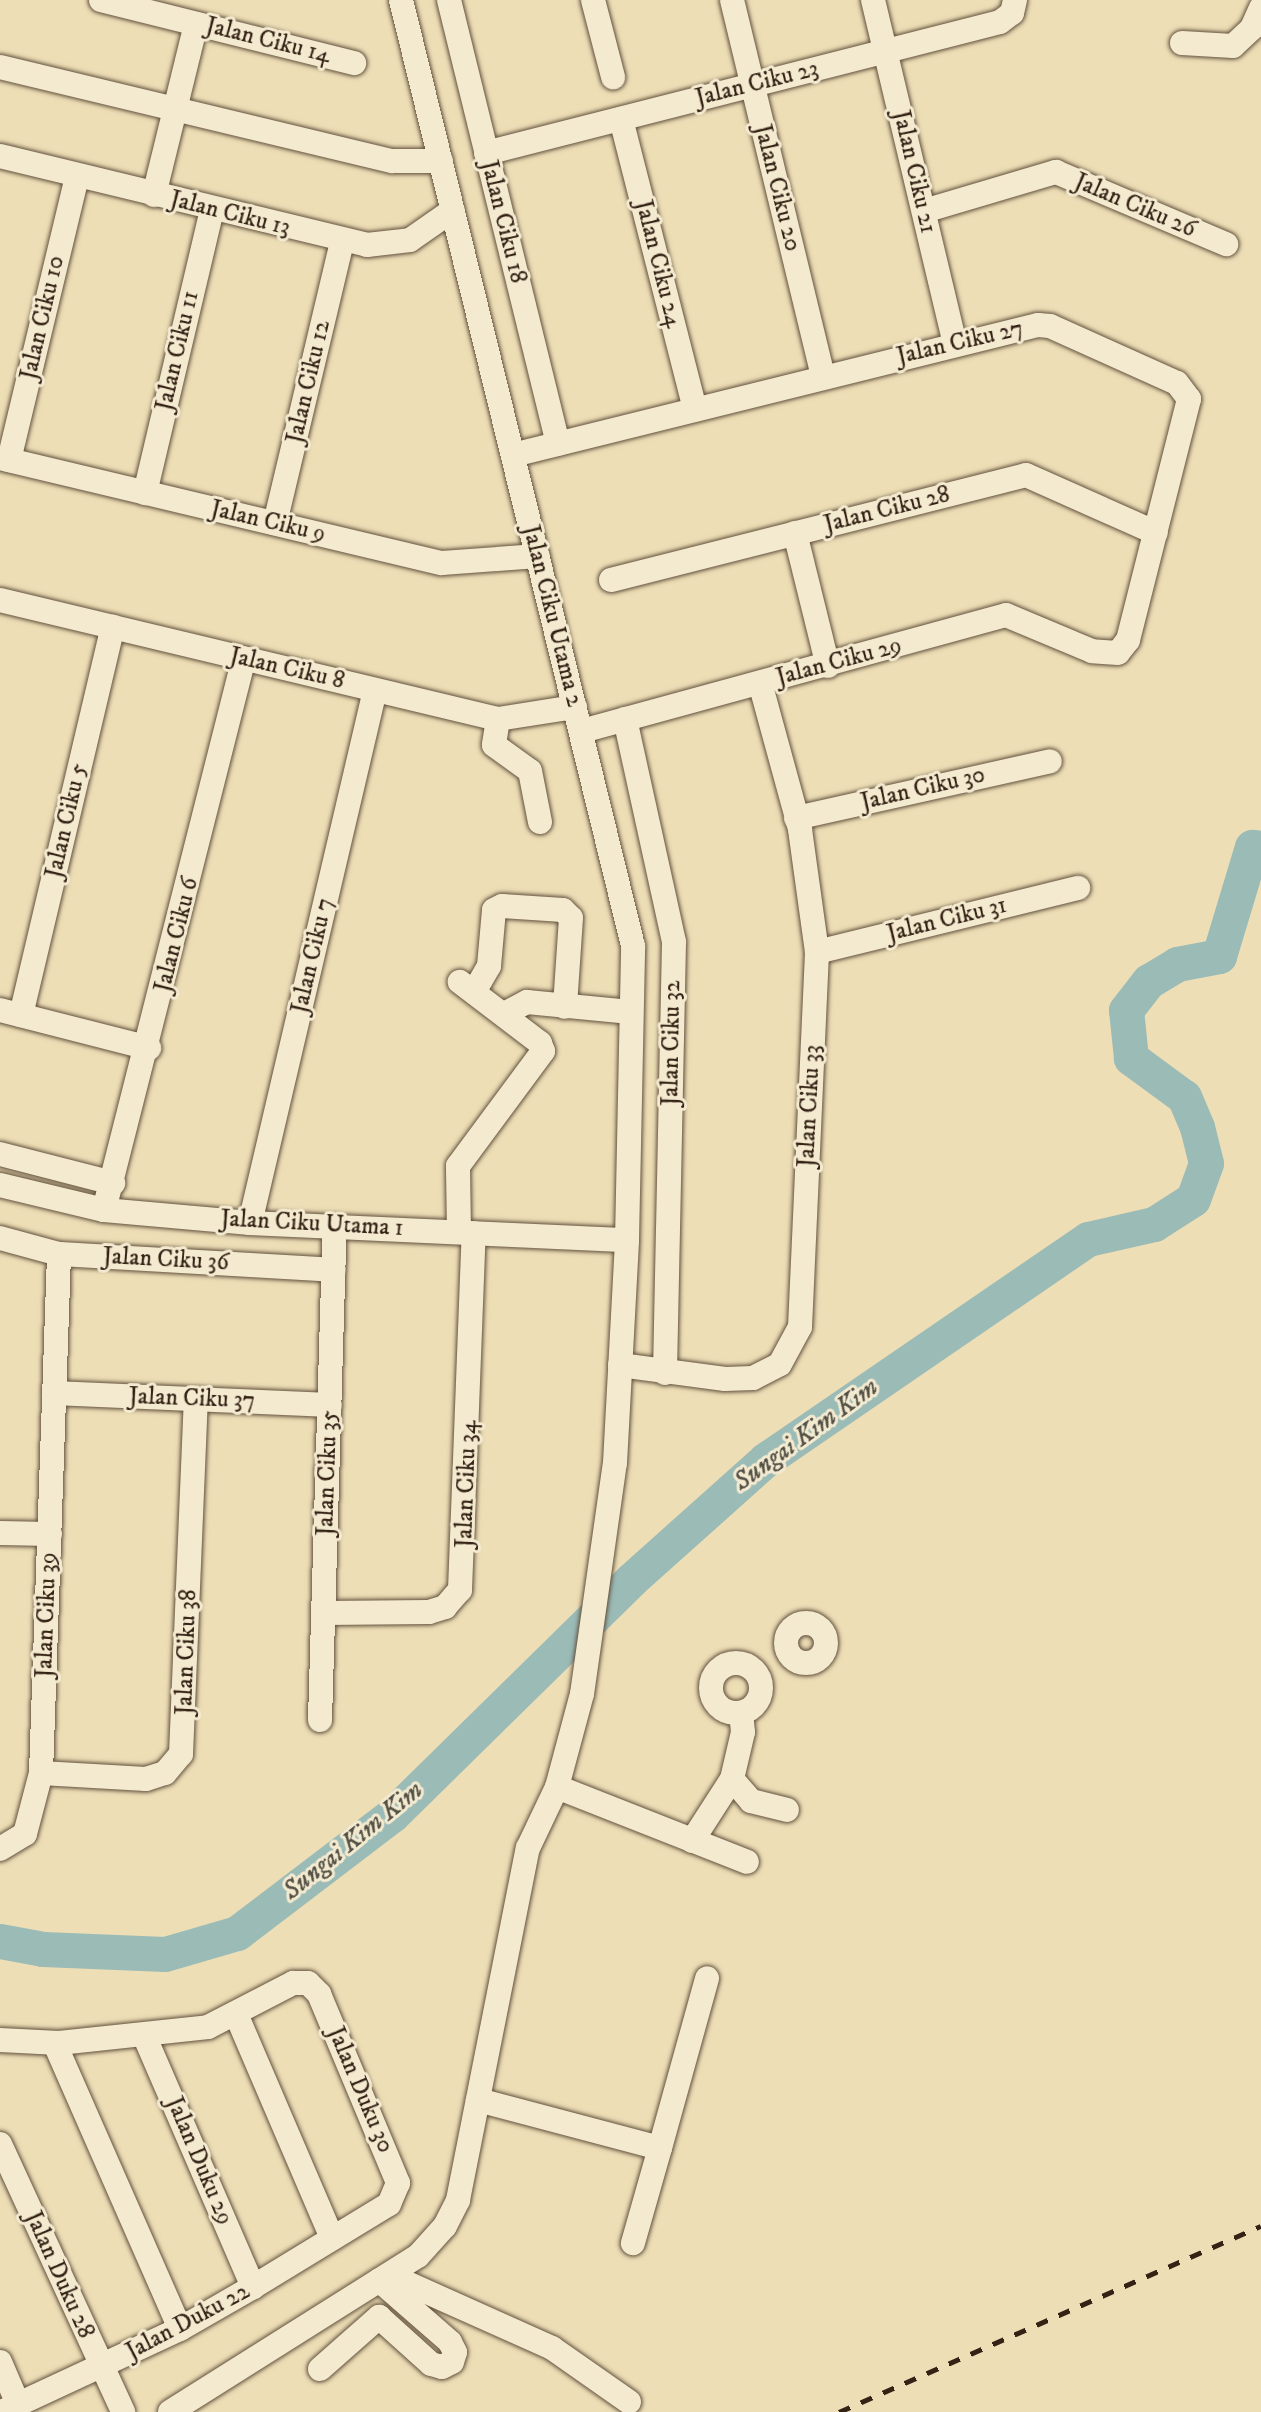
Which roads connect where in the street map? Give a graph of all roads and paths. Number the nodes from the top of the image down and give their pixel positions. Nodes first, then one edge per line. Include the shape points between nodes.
1 (101, 0) edge
2 (401, 0) edge
3 (449, 0) edge
4 (593, 0) edge
5 (732, 0) edge
6 (873, 0) edge
7 (1015, 0) edge
8 (155, 7) edge
9 (1261, 8) edge
10 (196, 23) junction
11 (1182, 43) dead end
12 (886, 51) junction
13 (354, 62) dead end
14 (0, 67) edge
15 (613, 77) dead end
16 (752, 85) junction
17 (175, 109) junction
18 (621, 119) junction
19 (486, 153) junction
20 (0, 156) edge
21 (441, 161) junction
22 (77, 176) junction
23 (154, 195) junction
24 (212, 209) junction
25 (453, 209) junction
26 (924, 211) junction
27 (342, 242) junction
28 (1226, 244) dead end
29 (955, 344) junction
30 (822, 376) junction
31 (695, 410) junction
32 (558, 444) junction
33 (513, 455) junction
34 (4, 459) edge
35 (145, 493) junction
36 (275, 523) junction
37 (795, 533) junction
38 (1156, 533) junction
39 (538, 556) junction
40 (611, 580) dead end
41 (0, 600) edge
42 (113, 627) junction
43 (1092, 652) joint
44 (244, 658) junction
45 (828, 666) junction
46 (760, 683) junction
47 (375, 690) junction
48 (498, 719) junction
49 (578, 719) junction
50 (625, 719) junction
51 (1050, 761) dead end
52 (796, 818) junction
53 (540, 822) dead end
54 (1078, 888) dead end
55 (817, 952) junction
56 (565, 1007) junction
57 (631, 1012) junction
58 (10, 1013) edge
59 (504, 1014) junction
60 (149, 1048) junction
61 (0, 1154) edge
62 (113, 1183) junction
63 (0, 1185) edge
64 (104, 1210) junction
65 (250, 1223) junction
66 (335, 1226) junction
67 (466, 1232) junction
68 (0, 1238) edge
69 (626, 1240) junction
70 (59, 1254) junction
71 (334, 1270) junction
72 (620, 1365) junction
73 (665, 1373) junction
74 (54, 1393) junction
75 (196, 1399) junction
76 (330, 1405) junction
77 (0, 1533) edge
78 (50, 1534) junction
79 (324, 1613) junction
80 (786, 1647) dead end
81 (755, 1671) junction
82 (741, 1714) junction
83 (320, 1720) dead end
84 (41, 1773) junction
85 (732, 1779) junction
86 (557, 1787) junction
87 (788, 1810) dead end
88 (692, 1841) junction
89 (0, 1849) edge
90 (747, 1863) dead end
91 (707, 1978) dead end
92 (236, 2014) junction
93 (144, 2035) junction
94 (0, 2040) edge
95 (55, 2044) junction
96 (478, 2100) junction
97 (0, 2144) edge
98 (660, 2148) junction
99 (5, 2170) edge
100 (368, 2217) joint
101 (332, 2238) junction
102 (633, 2243) dead end
103 (384, 2277) junction
104 (253, 2287) junction
105 (401, 2300) junction
106 (379, 2317) junction
107 (180, 2329) junction
108 (0, 2362) edge
109 (100, 2368) junction
110 (320, 2369) dead end
111 (629, 2402) dead end
112 (9, 2408) edge
113 (123, 2412) edge
114 (170, 2412) edge

1 - 8 street, Jalan Ciku 14
2 - 21 street, Jalan Ciku Utama 2
3 - 19 street, Jalan Ciku 18
4 - 15 street
5 - 16 street, Jalan Ciku 20
6 - 12 street, Jalan Ciku 21
7 - 12 street, Jalan Ciku 23 via 1012,13 1000,22
8 - 10 street, Jalan Ciku 14
9 - 11 street via 1252,28 1233,46
10 - 13 street, Jalan Ciku 14
10 - 17 street
12 - 16 street, Jalan Ciku 23
12 - 26 street, Jalan Ciku 21
14 - 17 street
16 - 18 street, Jalan Ciku 23
16 - 30 street, Jalan Ciku 20
17 - 21 street via 393,161
17 - 23 street
18 - 19 street, Jalan Ciku 23
18 - 31 street, Jalan Ciku 24
19 - 32 street, Jalan Ciku 18
20 - 22 street, Jalan Ciku 13
21 - 25 street, Jalan Ciku Utama 2
22 - 23 street, Jalan Ciku 13
22 - 34 street, Jalan Ciku 10
23 - 24 street, Jalan Ciku 13
24 - 27 street, Jalan Ciku 13
24 - 35 street, Jalan Ciku 11
25 - 27 street, Jalan Ciku 13 via 410,240 367,245
25 - 33 street, Jalan Ciku Utama 2
26 - 28 street, Jalan Ciku 26 via 1056,172
26 - 29 street, Jalan Ciku 21
27 - 36 street, Jalan Ciku 12
29 - 30 street, Jalan Ciku 27
29 - 38 street, Jalan Ciku 27 via 1046,324 1183,387 1188,406
30 - 31 street, Jalan Ciku 27
31 - 32 street, Jalan Ciku 27
32 - 33 street, Jalan Ciku 27
33 - 39 street, Jalan Ciku Utama 2
34 - 35 street, Jalan Ciku 9
35 - 36 street, Jalan Ciku 9
36 - 39 street, Jalan Ciku 9 via 446,564
37 - 38 street, Jalan Ciku 28 via 1026,475
37 - 40 street, Jalan Ciku 28
37 - 45 street
38 - 43 street, Jalan Ciku 27 via 1124,648 1110,656
39 - 49 street, Jalan Ciku Utama 2
41 - 42 street, Jalan Ciku 8
42 - 44 street, Jalan Ciku 8
42 - 58 street, Jalan Ciku 5
43 - 45 street, Jalan Ciku 29 via 1006,615
44 - 47 street, Jalan Ciku 8
44 - 60 street, Jalan Ciku 6
45 - 46 street, Jalan Ciku 29
46 - 50 street, Jalan Ciku 29
46 - 52 street, Jalan Ciku 33
47 - 48 street, Jalan Ciku 8
47 - 65 street, Jalan Ciku 7
48 - 49 street, Jalan Ciku 8
48 - 53 street via 494,745 530,771
49 - 50 street, Jalan Ciku 29
49 - 57 street, Jalan Ciku Utama 2 via 633,947
50 - 73 street, Jalan Ciku 32 via 674,942
51 - 52 street, Jalan Ciku 30
52 - 55 street, Jalan Ciku 33
54 - 55 street, Jalan Ciku 31
55 - 73 street, Jalan Ciku 33 via 796,1338 780,1364 753,1378
56 - 57 street
56 - 59 street via 527,1002
56 - 59 street via 571,918 563,909 502,906 494,910 489,967 467,987
57 - 69 street, Jalan Ciku Utama 2
58 - 60 street
59 - 67 street via 540,1043 543,1051 457,1166
60 - 62 street, Jalan Ciku 6
61 - 62 street
62 - 64 street, Jalan Ciku 6
63 - 64 street, Jalan Ciku Utama 1
64 - 65 street, Jalan Ciku Utama 1
65 - 66 street, Jalan Ciku Utama 1
66 - 67 street, Jalan Ciku Utama 1
66 - 71 street, Jalan Ciku 35
67 - 69 street, Jalan Ciku Utama 1
67 - 79 street, Jalan Ciku 34 via 460,1590 450,1603 429,1612
68 - 70 street, Jalan Ciku 36
69 - 72 street, Jalan Ciku Utama 2
70 - 71 street, Jalan Ciku 36
70 - 74 street, Jalan Ciku 39
71 - 76 street, Jalan Ciku 35
72 - 73 street, Jalan Ciku 33
72 - 86 street, Jalan Ciku Utama 2 via 615,1463 582,1694
74 - 75 street, Jalan Ciku 37
74 - 78 street, Jalan Ciku 39
75 - 76 street, Jalan Ciku 37
75 - 84 street, Jalan Ciku 38 via 180,1754 165,1773 146,1779
76 - 79 street, Jalan Ciku 35
77 - 78 street
78 - 84 street, Jalan Ciku 39
79 - 83 street, Jalan Ciku 35
80 - 81 street
81 - 82 street via 760,1696
81 - 82 street via 744,1663 730,1663 711,1680 716,1706
82 - 85 street via 743,1732
84 - 89 street, Jalan Ciku 39 via 25,1834
85 - 87 street via 751,1801
85 - 88 street
86 - 88 street
86 - 96 street, Jalan Ciku Utama 2 via 528,1849
88 - 90 street
91 - 98 street
92 - 93 street via 213,2026
92 - 100 street, Jalan Duku 30 via 300,1982 319,1994 397,2175 394,2198
92 - 101 street
93 - 95 street
93 - 104 street, Jalan Duku 29
94 - 95 street
95 - 107 street
96 - 98 street
96 - 103 street, Jalan Ciku Utama 2 via 458,2200 445,2226 418,2256
97 - 99 street, Jalan Duku 28
98 - 102 street
99 - 109 street, Jalan Duku 28
100 - 101 street, Jalan Duku 22
101 - 104 street, Jalan Duku 22
103 - 105 street
103 - 111 street via 552,2348
103 - 114 street, Jalan Ciku Utama 2
104 - 107 street, Jalan Duku 22
105 - 106 street
105 - 106 street via 450,2342 455,2352 452,2362 442,2367 432,2364
106 - 110 street
107 - 109 street, Jalan Duku 22
108 - 112 street
109 - 112 street, Jalan Duku 22
109 - 113 street, Jalan Duku 28

